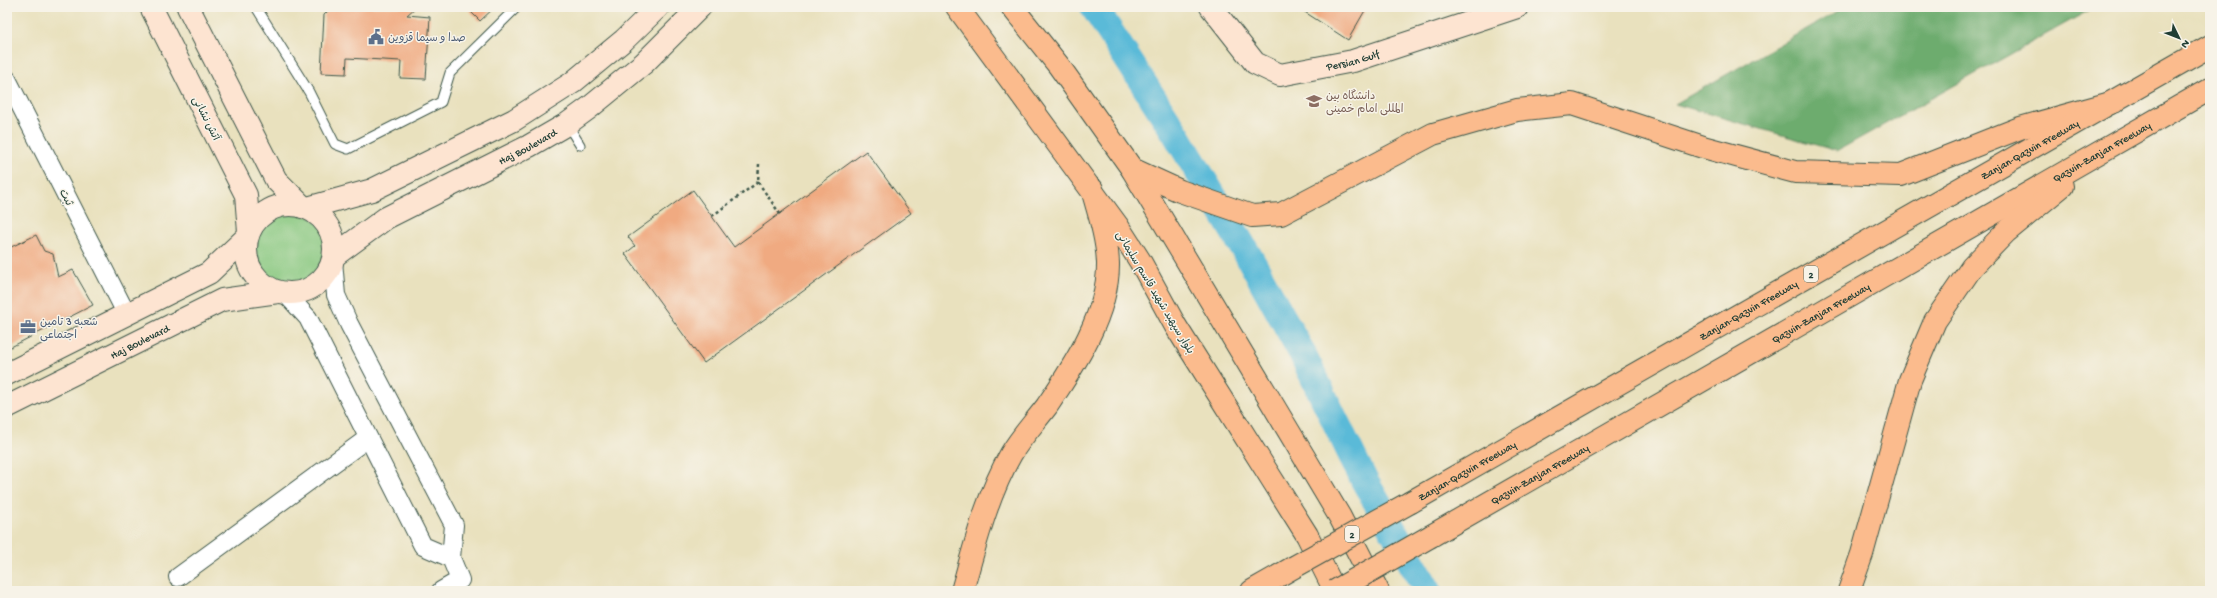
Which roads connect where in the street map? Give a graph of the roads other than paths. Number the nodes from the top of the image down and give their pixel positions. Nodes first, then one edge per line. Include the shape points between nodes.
1 (151, 7) edge
2 (188, 7) edge
3 (256, 7) edge
4 (517, 7) edge
5 (658, 7) edge
6 (700, 7) edge
7 (957, 7) edge
8 (1012, 7) edge
9 (1517, 7) edge
10 (1217, 10) edge
11 (2210, 46) edge
12 (7, 79) edge
13 (2210, 89) edge
14 (2114, 102) junction
15 (567, 124) junction
16 (580, 145) dead end
17 (2110, 146) junction
18 (1132, 169) junction
19 (1092, 189) junction
20 (305, 208) junction
21 (248, 235) junction
22 (333, 258) junction
23 (282, 293) junction
24 (126, 315) junction
25 (7, 374) edge
26 (7, 407) edge
27 (368, 438) junction
28 (451, 558) junction
29 (178, 577) dead end
30 (441, 591) edge
31 (962, 591) edge
32 (1252, 591) edge
33 (1335, 591) edge
34 (1378, 591) edge
35 (1849, 591) edge

1 - 21 main road, آتش نشانی via 246,195
2 - 20 main road via 276,180
3 - 4 lane via 309,92 335,144 348,150 441,102 450,72
5 - 20 main road via 624,40 572,83 514,120 372,190
6 - 15 main road, Haj Boulevard via 644,63
7 - 19 main road, بلوار سپهبد شهید قاسم سلیمانی
8 - 18 main road via 1059,66
9 - 10 main road, Persian Gulf via 1353,61 1280,75 1255,63
11 - 14 main road, Zanjan-Qazvin Freeway / 2
12 - 24 street, ثبت
13 - 17 main road, Qazvin-Zanjan Freeway
14 - 18 main road via 2020,128 1901,175 1795,172 1703,147 1572,104 1517,110 1433,134 1281,214 1252,216 1180,191
14 - 32 main road, Zanjan-Qazvin Freeway / 2, bridge
15 - 16 lane
15 - 22 main road, Haj Boulevard via 529,146 386,218
17 - 33 main road, Qazvin-Zanjan Freeway, bridge
17 - 35 main road via 2006,232 1972,267 1935,322 1910,380 1862,554
18 - 34 main road via 1340,517
19 - 31 main road via 1104,232 1108,264 1105,290 1094,324 1072,370 1011,454 991,499
19 - 33 main road, بلوار سپهبد شهید قاسم سلیمانی via 1140,261 1175,325 1307,535
20 - 21 main road via 286,205 271,209 258,219
20 - 22 main road via 319,216 328,227 334,241
21 - 23 main road via 246,255 251,271 262,285
21 - 24 main road via 209,274
22 - 23 main road via 326,275 315,286 301,292
22 - 28 street via 336,295 349,324 454,525
23 - 26 main road, Haj Boulevard via 222,300
23 - 27 street via 308,318
24 - 25 main road
27 - 28 street via 423,546
27 - 29 street
28 - 30 street via 460,580

